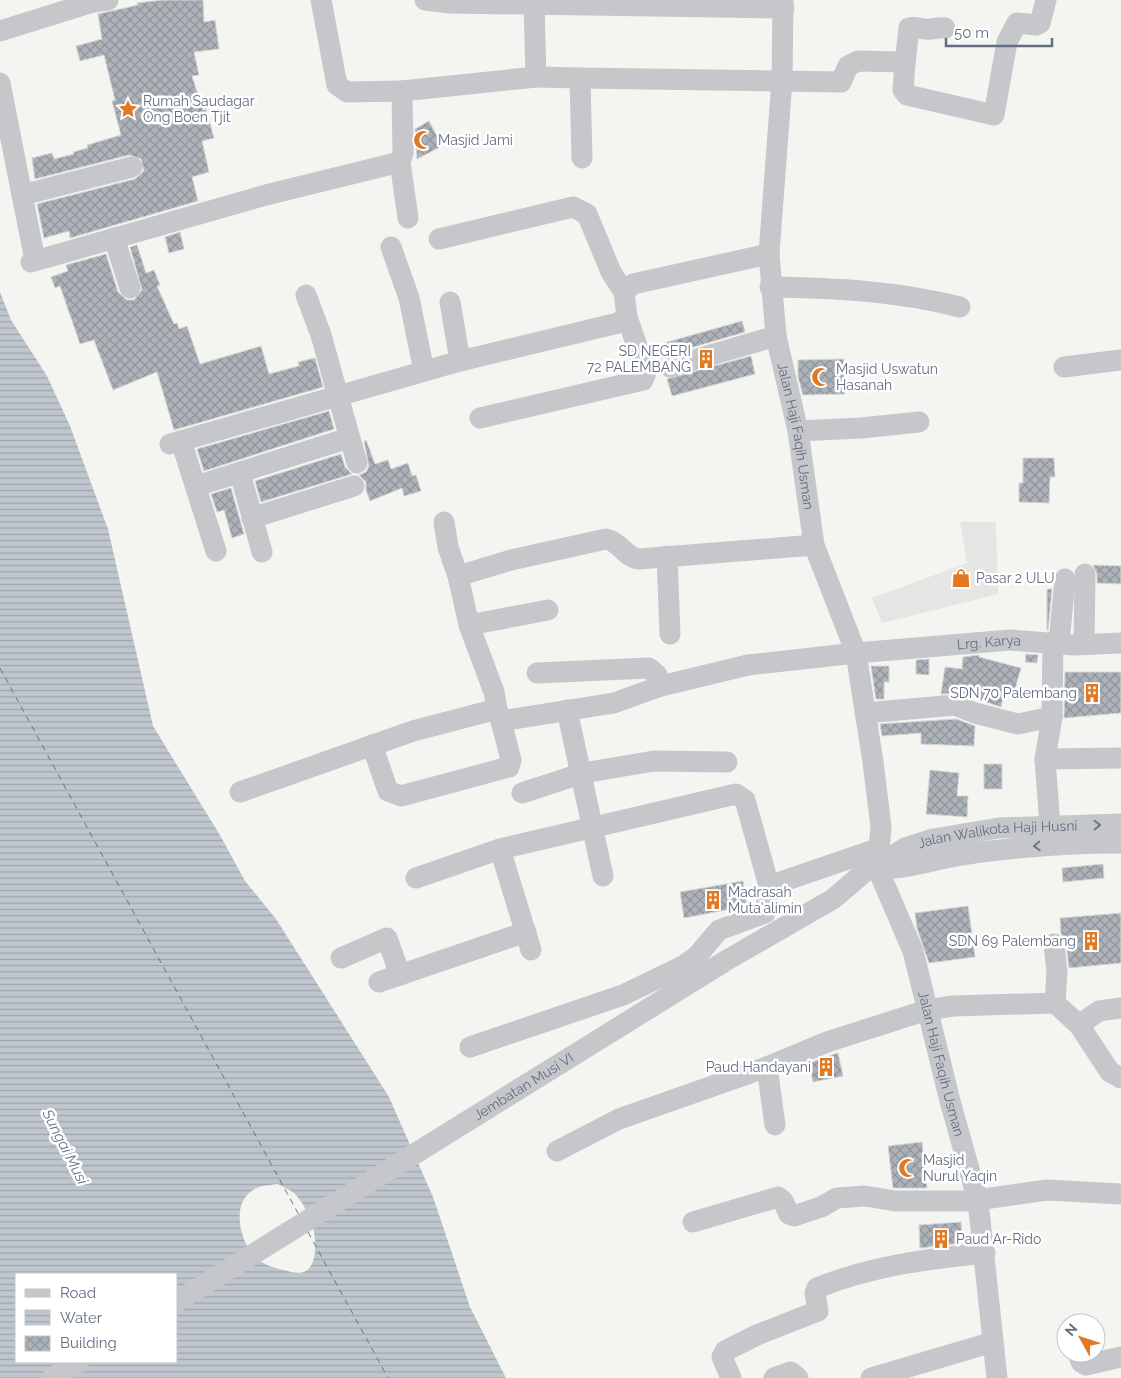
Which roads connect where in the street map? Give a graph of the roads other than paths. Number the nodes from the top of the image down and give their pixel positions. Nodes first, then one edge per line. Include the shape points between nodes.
1 (108, 0) edge
2 (321, 0) edge
3 (425, 0) edge
4 (1046, 0) edge
5 (534, 4) junction
6 (784, 4) edge
7 (945, 28) dead end
8 (0, 31) edge
9 (904, 63) junction
10 (536, 77) junction
11 (580, 78) junction
12 (782, 80) junction
13 (0, 83) edge
14 (402, 91) junction
15 (582, 158) dead end
16 (400, 162) junction
17 (132, 168) dead end
18 (22, 195) junction
19 (408, 218) dead end
20 (114, 238) junction
21 (439, 239) dead end
22 (390, 247) dead end
23 (769, 254) junction
24 (770, 287) junction
25 (130, 288) dead end
26 (624, 292) junction
27 (306, 295) dead end
28 (450, 302) dead end
29 (960, 307) dead end
30 (627, 317) junction
31 (776, 336) junction
32 (1121, 360) edge
33 (460, 361) junction
34 (670, 367) dead end
35 (1064, 367) dead end
36 (424, 371) junction
37 (338, 396) junction
38 (480, 418) dead end
39 (919, 422) dead end
40 (798, 431) junction
41 (349, 438) junction
42 (357, 463) dead end
43 (240, 473) junction
44 (196, 486) junction
45 (354, 486) dead end
46 (252, 518) junction
47 (444, 522) dead end
48 (814, 545) junction
49 (216, 552) dead end
50 (262, 552) dead end
51 (667, 556) junction
52 (458, 576) junction
53 (548, 610) dead end
54 (469, 625) junction
55 (670, 634) dead end
56 (1056, 643) junction
57 (1121, 643) edge
58 (1084, 644) junction
59 (856, 653) junction
60 (537, 673) dead end
61 (661, 686) junction
62 (567, 710) junction
63 (865, 713) junction
64 (499, 715) junction
65 (1052, 717) junction
66 (372, 745) junction
67 (1121, 758) edge
68 (1045, 759) junction
69 (727, 762) dead end
70 (583, 773) junction
71 (240, 792) dead end
72 (522, 793) dead end
73 (1121, 824) edge
74 (594, 826) junction
75 (1050, 826) junction
76 (1121, 843) edge
77 (500, 849) junction
78 (878, 864) junction
79 (603, 876) dead end
80 (416, 878) dead end
81 (769, 886) junction
82 (1054, 944) dead end
83 (341, 958) dead end
84 (400, 975) junction
85 (379, 982) dead end
86 (1056, 1003) junction
87 (1121, 1008) edge
88 (927, 1010) junction
89 (1079, 1026) junction
90 (470, 1047) dead end
91 (766, 1067) junction
92 (1121, 1078) edge
93 (775, 1126) dead end
94 (557, 1151) dead end
95 (1121, 1194) edge
96 (978, 1201) junction
97 (694, 1222) dead end
98 (985, 1253) junction
99 (178, 1301) edge
100 (993, 1342) junction
101 (1121, 1357) edge
102 (1106, 1360) edge
103 (77, 1363) edge
104 (1083, 1363) edge
105 (1095, 1363) edge
106 (52, 1378) edge
107 (731, 1378) edge
108 (774, 1378) edge
109 (798, 1378) edge
110 (871, 1378) edge
111 (997, 1378) edge

1 - 8 street
2 - 14 street via 337,84 347,92
3 - 5 street
4 - 9 street via 1040,23 1017,23 1008,40 994,115 907,95 903,90
5 - 6 street
5 - 10 street
6 - 12 street, Jalan Haji Faqih Usman
7 - 9 street via 909,28
9 - 12 street via 858,61 848,66 842,82
10 - 11 street
10 - 14 street
11 - 12 street
11 - 15 street
12 - 23 street, Jalan Haji Faqih Usman
13 - 18 street
14 - 16 street via 403,153
16 - 19 street
16 - 20 street via 266,195
17 - 18 street
18 - 20 street via 33,261
20 - 25 street
21 - 26 street via 573,207 580,209 592,222 611,272
22 - 36 street via 409,298
23 - 24 street, Jalan Haji Faqih Usman
23 - 26 street via 632,284
24 - 29 street via 892,293
24 - 31 street, Jalan Haji Faqih Usman
26 - 30 street
27 - 37 street
28 - 33 street
30 - 33 street via 618,323
30 - 38 street via 646,372 643,380
31 - 34 street
31 - 40 street, Jalan Haji Faqih Usman
32 - 35 street
33 - 36 street
36 - 37 street
37 - 41 street
37 - 44 street via 176,443
39 - 40 street
40 - 48 street, Jalan Haji Faqih Usman
41 - 42 street
41 - 43 street
43 - 44 street
43 - 46 street
44 - 49 street
45 - 46 street
46 - 50 street
47 - 52 street
48 - 51 street
48 - 59 street, Jalan Haji Faqih Usman
51 - 52 street via 633,558 617,542 606,539
51 - 55 street
52 - 54 street
53 - 54 street
54 - 64 street via 494,692
56 - 58 street, Lrg. Karya
56 - 58 street via 1075,576
56 - 59 street, Lrg. Karya via 1010,640
56 - 65 street
57 - 58 street, Lrg. Karya
59 - 61 street, Lrg. Karya via 748,665
59 - 63 street, Jalan Haji Faqih Usman
60 - 61 street via 649,668 657,675
61 - 62 street, Lrg. Karya via 614,703
62 - 64 street, Lrg. Karya
62 - 70 street
63 - 65 street via 955,705 1018,724
63 - 78 street, Jalan Haji Faqih Usman via 881,832
64 - 66 street, Lrg. Karya via 413,731
64 - 66 street via 511,760 509,766 407,795 394,795 388,791
65 - 68 street
66 - 71 street, Lrg. Karya
67 - 68 street
68 - 75 street
69 - 70 street via 654,761
70 - 72 street
70 - 74 street
75 -> 73 street, Jalan Walikota Haji Husni
74 - 77 street
74 - 79 street
74 - 81 street via 740,794 745,800
75 - 78 street, Jalan Walikota Haji Husni via 999,828 933,839 905,848
76 -> 78 street, Jalan Walikota Haji Husni via 1021,847 936,859 894,869
77 - 80 street
77 - 84 street via 528,941
78 - 81 street
78 - 88 street, Jalan Haji Faqih Usman via 913,951
78 - 99 street, Jembatan Musi VI via 833,899 727,960
81 - 90 street via 765,913 719,930 697,956 683,966 623,995
82 - 86 street
83 - 84 street via 387,938
84 - 85 street
86 - 88 street via 953,1006
86 - 89 street
87 - 89 street via 1099,1011
88 - 91 street via 827,1042
88 - 96 street, Jalan Haji Faqih Usman
89 - 92 street via 1110,1072
91 - 93 street
91 - 94 street via 619,1119
95 - 96 street via 1047,1190
96 - 97 street via 894,1202 865,1196 837,1198 822,1207 794,1216 789,1214 778,1197
96 - 98 street, Jalan Haji Faqih Usman
98 - 100 street, Jalan Haji Faqih Usman
98 - 107 street via 878,1268 817,1288 818,1311 725,1351 722,1357
100 - 110 street
100 - 111 street, Jalan Haji Faqih Usman
101 - 102 street
103 - 106 street
104 - 105 street
108 - 109 street via 791,1372

